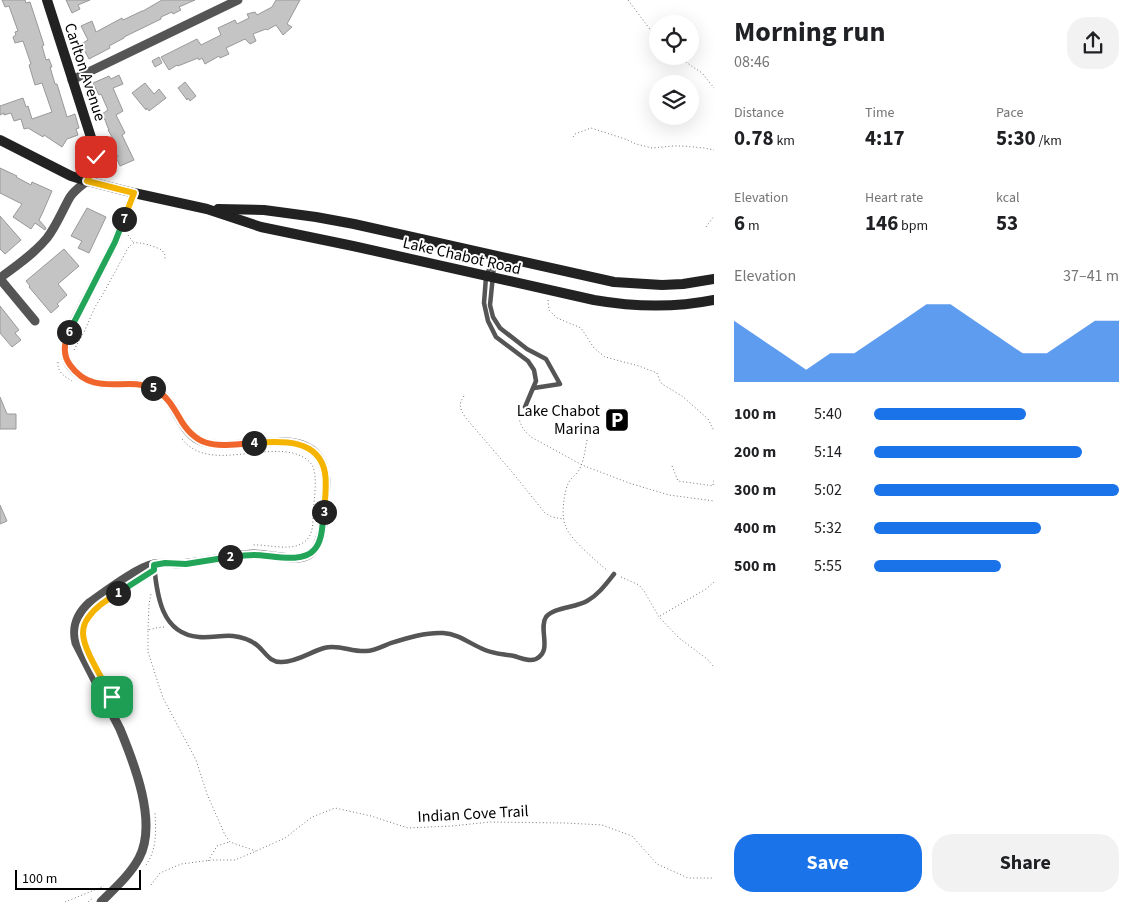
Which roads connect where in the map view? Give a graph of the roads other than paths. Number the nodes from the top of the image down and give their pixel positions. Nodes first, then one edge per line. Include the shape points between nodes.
1 (46, 0) edge
2 (238, 0) edge
3 (72, 80) junction
4 (0, 140) edge
5 (87, 181) junction
6 (134, 193) junction
7 (207, 209) junction
8 (495, 256) junction
9 (489, 277) junction
10 (0, 279) edge
11 (714, 279) edge
12 (714, 302) edge
13 (35, 321) dead end
14 (535, 353) junction
15 (528, 361) junction
16 (534, 388) junction
17 (525, 407) dead end
18 (154, 565) junction
19 (614, 574) road end
20 (101, 902) edge

1 - 3 main road, Carlton Avenue
2 - 3 street
3 - 5 main road, Carlton Avenue via 96,157 96,166
4 - 5 main road, Lake Chabot Road
5 - 6 main road, Lake Chabot Road
5 - 10 street via 70,197 47,239
6 - 7 main road, Lake Chabot Road
6 - 18 street via 115,242 68,333 64,349 68,362 77,373 92,382 155,389 168,400 189,432 204,442 222,445 278,442 305,446 320,458 326,481 322,534 309,554 301,557 253,554 186,564
7 - 8 main road, Lake Chabot Road via 264,210 316,217
7 - 9 main road, Lake Chabot Road via 261,228
8 - 9 lane
8 - 11 main road, Lake Chabot Road via 614,282 662,285
9 - 12 main road, Lake Chabot Road via 615,304 654,306
9 - 14 lane via 493,317 500,328
9 - 15 lane via 484,304 488,321 496,337
10 - 13 street
14 - 15 lane
14 - 16 lane via 546,359 560,384
15 - 16 lane via 534,370
16 - 17 lane
18 - 19 lane via 162,608 172,626 192,636 245,639 257,645 272,661 283,663 326,647 366,651 436,633 457,636 490,652 535,659 544,649 543,623 547,616 552,611 590,600
18 - 20 street via 89,603 82,609 74,629 78,649 124,741 146,817 145,838 138,860

